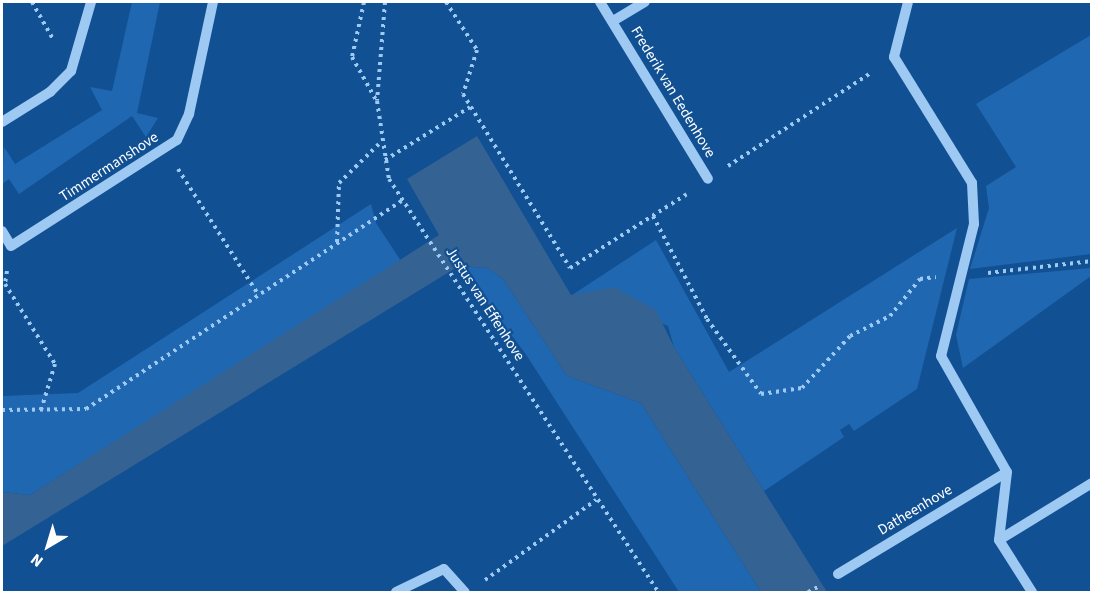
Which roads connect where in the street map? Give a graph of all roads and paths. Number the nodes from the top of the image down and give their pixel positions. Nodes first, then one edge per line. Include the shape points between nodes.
1 (91, 2) edge
2 (213, 2) edge
3 (364, 2) edge
4 (385, 2) edge
5 (446, 2) edge
6 (600, 2) edge
7 (645, 2) edge
8 (908, 2) edge
9 (613, 21) junction
10 (894, 57) junction
11 (377, 101) junction
12 (470, 106) junction
13 (2, 122) edge
14 (381, 141) junction
15 (166, 150) junction
16 (385, 160) junction
17 (708, 179) junction
18 (402, 201) junction
19 (653, 216) junction
20 (2, 231) edge
21 (337, 242) junction
22 (11, 246) junction
23 (1092, 261) edge
24 (962, 276) junction
25 (258, 294) junction
26 (2, 410) edge
27 (41, 410) junction
28 (1007, 472) junction
29 (1092, 483) edge
30 (596, 500) junction
31 (999, 540) junction
32 (838, 574) dead end
33 (476, 586) dead end
34 (396, 592) edge
35 (465, 592) edge
36 (658, 592) edge
37 (1032, 592) edge

1 - 13 street via 71,71 50,92
2 - 15 street, Timmermanshove via 189,114 177,140
3 - 11 path via 352,57
4 - 11 path, Justus van Effenhove
5 - 12 path via 477,50 463,94
6 - 9 street
7 - 9 street, Frederik van Eedenhove
8 - 10 street
9 - 17 street, Frederik van Eedenhove
10 - 17 path
10 - 24 street via 972,183 974,224
11 - 14 path, Justus van Effenhove
12 - 16 path
12 - 19 path via 570,268
14 - 16 path, Justus van Effenhove
14 - 21 path via 339,183
15 - 22 street, Timmermanshove
15 - 25 path
16 - 18 path, Justus van Effenhove
17 - 19 path
18 - 21 path
18 - 30 path, Justus van Effenhove
19 - 24 path via 707,319 761,394 802,388 850,336 890,316 920,279
20 - 22 street
21 - 25 path
22 - 27 path via 5,284 55,364
23 - 24 path
24 - 28 street via 941,356
25 - 27 path via 86,409
26 - 27 path
28 - 31 street
28 - 32 street, Datheenhove
29 - 31 street
30 - 33 path
30 - 36 path, Justus van Effenhove
31 - 37 street
34 - 35 street via 444,569

